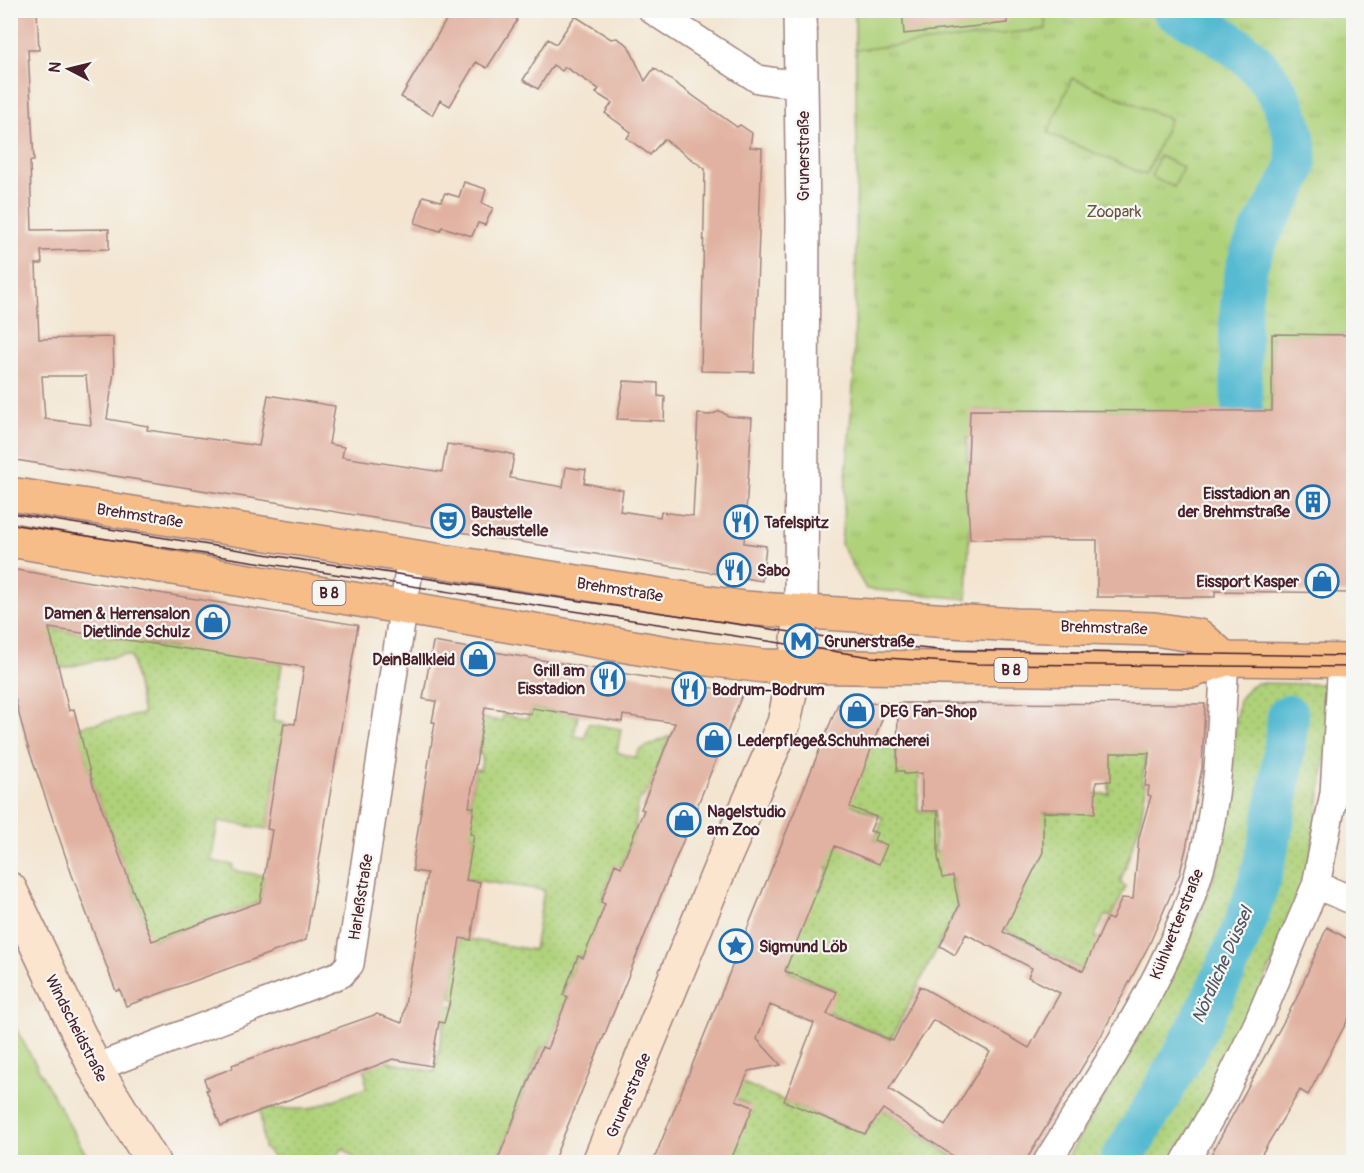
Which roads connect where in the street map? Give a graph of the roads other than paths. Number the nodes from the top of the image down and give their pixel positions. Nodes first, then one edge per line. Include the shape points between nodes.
1 (652, 10) edge
2 (800, 10) edge
3 (803, 82) junction
4 (10, 494) edge
5 (10, 540) edge
6 (411, 557) junction
7 (404, 606) junction
8 (801, 612) junction
9 (1225, 659) junction
10 (1348, 661) edge
11 (795, 667) junction
12 (1316, 885) junction
13 (10, 889) edge
14 (1353, 901) edge
15 (95, 1068) junction
16 (153, 1162) edge
17 (599, 1162) edge
18 (1047, 1162) edge
19 (1185, 1162) edge

1 - 3 street via 758,79
2 - 3 street, Grunerstraße
3 - 8 street, Grunerstraße
4 - 6 main road, Brehmstraße
5 - 7 main road, B 8
6 - 7 street, Harleßstraße
6 - 8 main road, Brehmstraße via 744,608
7 - 11 main road, B 8 via 691,657
7 - 15 street, Harleßstraße via 350,964 341,974
8 - 9 main road, Brehmstraße via 1154,629 1199,636
8 - 11 main road, Grunerstraße
9 - 10 main road, B 8
9 - 11 main road, B 8 via 1192,671
9 - 18 street, Kühlwetterstraße via 1219,768 1198,877 1152,985
10 - 12 street via 1334,793
11 - 17 main road, Grunerstraße via 784,723
12 - 14 street
12 - 19 street via 1257,1025
13 - 15 main road, Windscheidstraße
15 - 16 main road, Windscheidstraße

